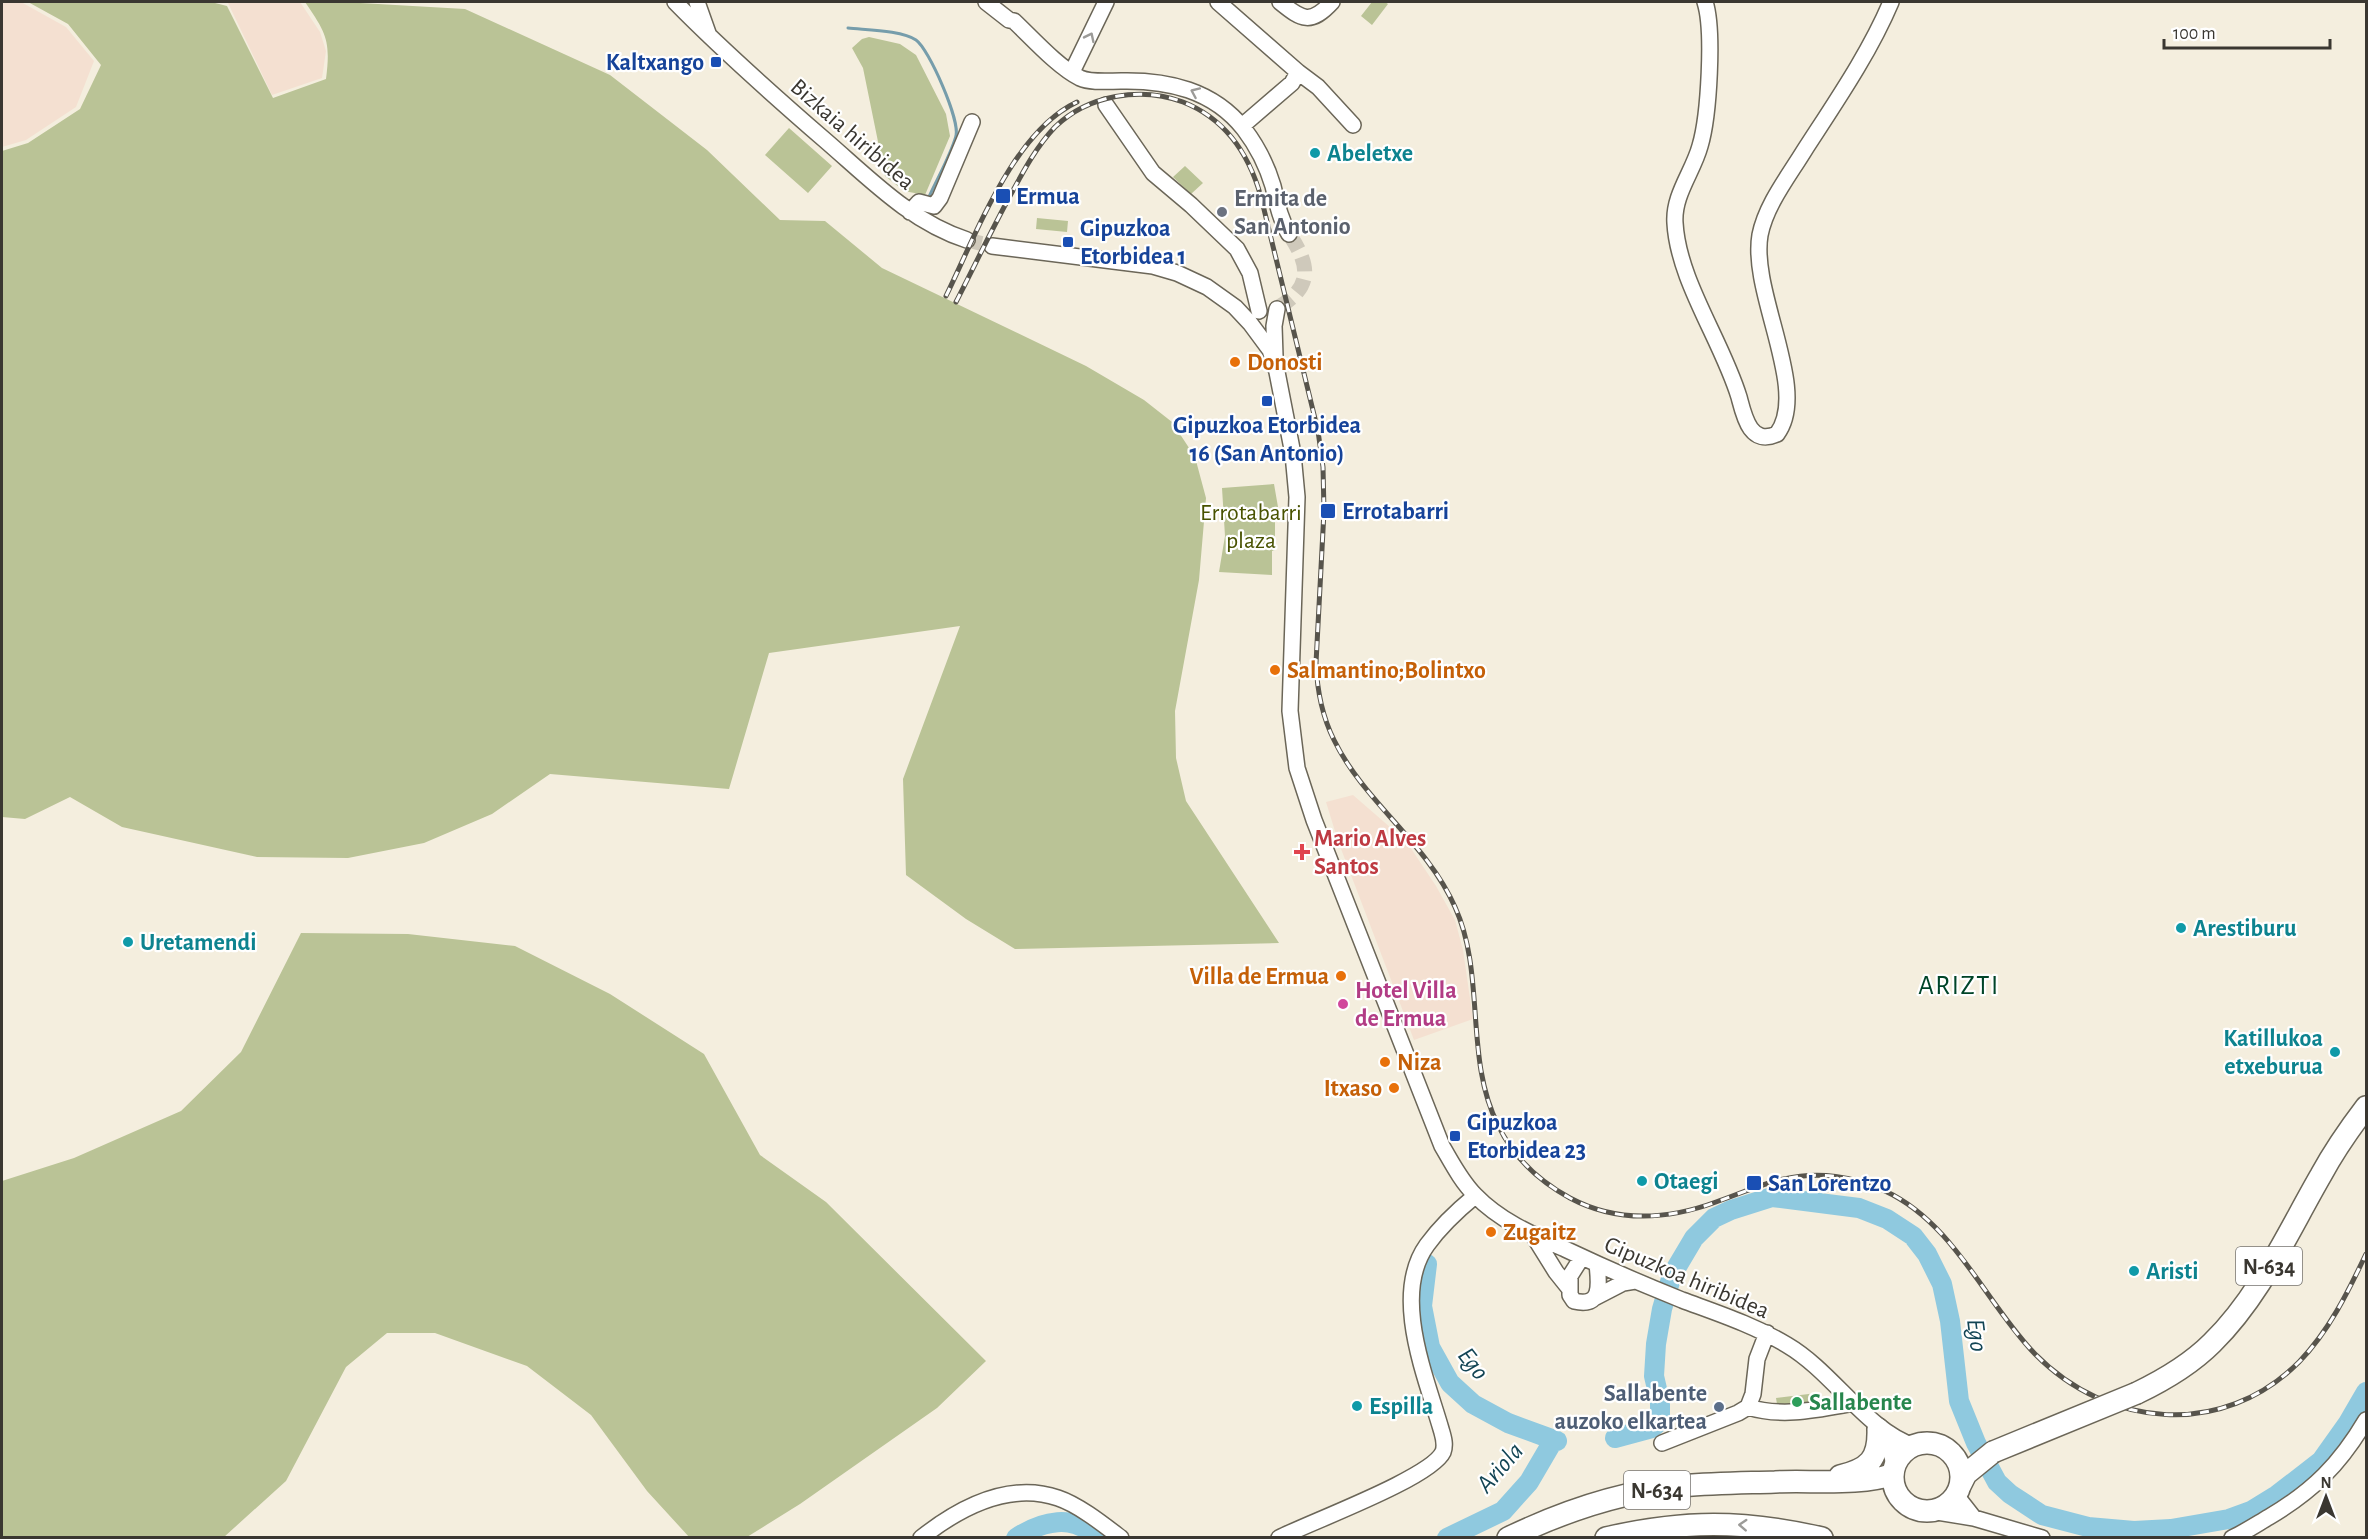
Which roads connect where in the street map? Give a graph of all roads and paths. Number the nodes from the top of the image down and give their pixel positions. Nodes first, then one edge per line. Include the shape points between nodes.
1 (675, 2) edge
2 (697, 2) edge
3 (986, 2) edge
4 (1106, 2) edge
5 (1218, 2) edge
6 (1280, 2) edge
7 (1332, 2) edge
8 (1705, 2) edge
9 (1891, 2) edge
10 (1003, 3) edge
11 (1014, 21) junction
12 (714, 41) junction
13 (1072, 72) junction
14 (1298, 72) junction
15 (1106, 105) dead end
16 (972, 122) dead end
17 (1353, 125) dead end
18 (1242, 126) junction
19 (910, 212) junction
20 (1289, 234) tunnel mouth
21 (967, 240) tunnel mouth
22 (992, 246) tunnel mouth
23 (1235, 307) junction
24 (1277, 310) junction
25 (1259, 311) junction
26 (1277, 372) junction
27 (2367, 1107) edge
28 (1476, 1196) junction
29 (1533, 1235) junction
30 (1582, 1257) junction
31 (1597, 1264) junction
32 (1635, 1281) junction
33 (1568, 1287) junction
34 (1594, 1298) junction
35 (1767, 1333) junction
36 (1855, 1403) junction
37 (1748, 1407) junction
38 (2367, 1420) edge
39 (1877, 1427) junction
40 (1662, 1443) dead end
41 (1914, 1446) junction
42 (1946, 1449) junction
43 (1981, 1456) junction
44 (1894, 1471) junction
45 (1813, 1480) junction
46 (1845, 1481) junction
47 (1958, 1491) junction
48 (1904, 1502) junction
49 (1931, 1511) junction
50 (1974, 1518) junction
51 (921, 1538) edge
52 (1121, 1538) edge
53 (1279, 1538) edge
54 (1508, 1538) edge
55 (1606, 1538) edge
56 (1822, 1538) edge
57 (2042, 1538) edge
58 (2232, 1538) edge

1 - 12 street, Bizkaia hiribidea
2 - 12 street
3 - 11 street
13 -> 4 street
5 - 14 street
6 - 7 street via 1308,19
8 - 9 street via 1710,29 1705,118 1700,146 1678,197 1676,238 1688,276 1731,373 1745,421 1752,432 1771,437 1784,425 1788,396 1763,285 1760,236 1777,195 1868,47
10 - 11 street
11 - 13 street
12 - 19 street, Bizkaia hiribidea
18 -> 13 street via 1217,104 1177,85 1148,80 1099,81 1080,78
14 - 17 street
14 - 18 street via 1292,83
15 - 25 street via 1153,173 1237,249 1250,273
16 - 19 street via 940,198 934,206 919,202
18 - 20 street via 1265,165
19 - 21 street, Bizkaia hiribidea via 950,235
22 - 23 street, Gipuzkoa hiribidea via 1153,266 1207,287
23 - 24 street via 1250,317 1267,318
23 - 25 street
23 - 26 street, Gipuzkoa hiribidea via 1270,350
24 - 25 street
24 - 26 street
26 - 28 street, Gipuzkoa hiribidea via 1297,497 1290,711 1297,768 1442,1146
27 - 43 highway, N-634, bridge via 2322,1172 2265,1275 2228,1327 2190,1362 2137,1393
28 - 29 street, Gipuzkoa hiribidea
28 - 53 street via 1426,1246 1414,1274 1414,1333 1441,1429 1443,1452 1402,1482
29 - 30 street, Gipuzkoa hiribidea
29 - 33 street
30 - 31 street, Gipuzkoa hiribidea
30 - 33 street
31 - 32 street, Gipuzkoa hiribidea
31 - 34 street via 1599,1284
32 - 34 street
32 - 35 street, Gipuzkoa hiribidea
33 - 34 street via 1574,1301 1589,1302
35 - 36 street, Gipuzkoa hiribidea via 1808,1358
35 - 37 street via 1757,1359
36 - 37 street via 1783,1413
36 - 39 street, Gipuzkoa hiribidea
37 - 40 street
38 - 58 street via 2345,1453 2315,1486
39 - 41 street
39 - 44 street via 1890,1450
39 - 45 highway via 1876,1450 1865,1468
41 - 42 highway via 1925,1443
41 - 44 highway via 1906,1451
42 - 43 highway
42 - 47 highway via 1959,1465
43 - 47 highway
44 - 46 highway via 1871,1480
44 - 48 highway via 1898,1494
45 - 46 highway, N-634
45 - 54 highway, N-634 via 1681,1486 1632,1495 1581,1509
46 - 48 highway
47 - 49 highway via 1949,1503
47 - 50 street
48 - 49 highway
49 - 50 street
50 - 57 street
51 - 52 street via 971,1505 1008,1494 1034,1493 1060,1498
56 -> 55 highway via 1750,1525 1712,1523 1644,1529

